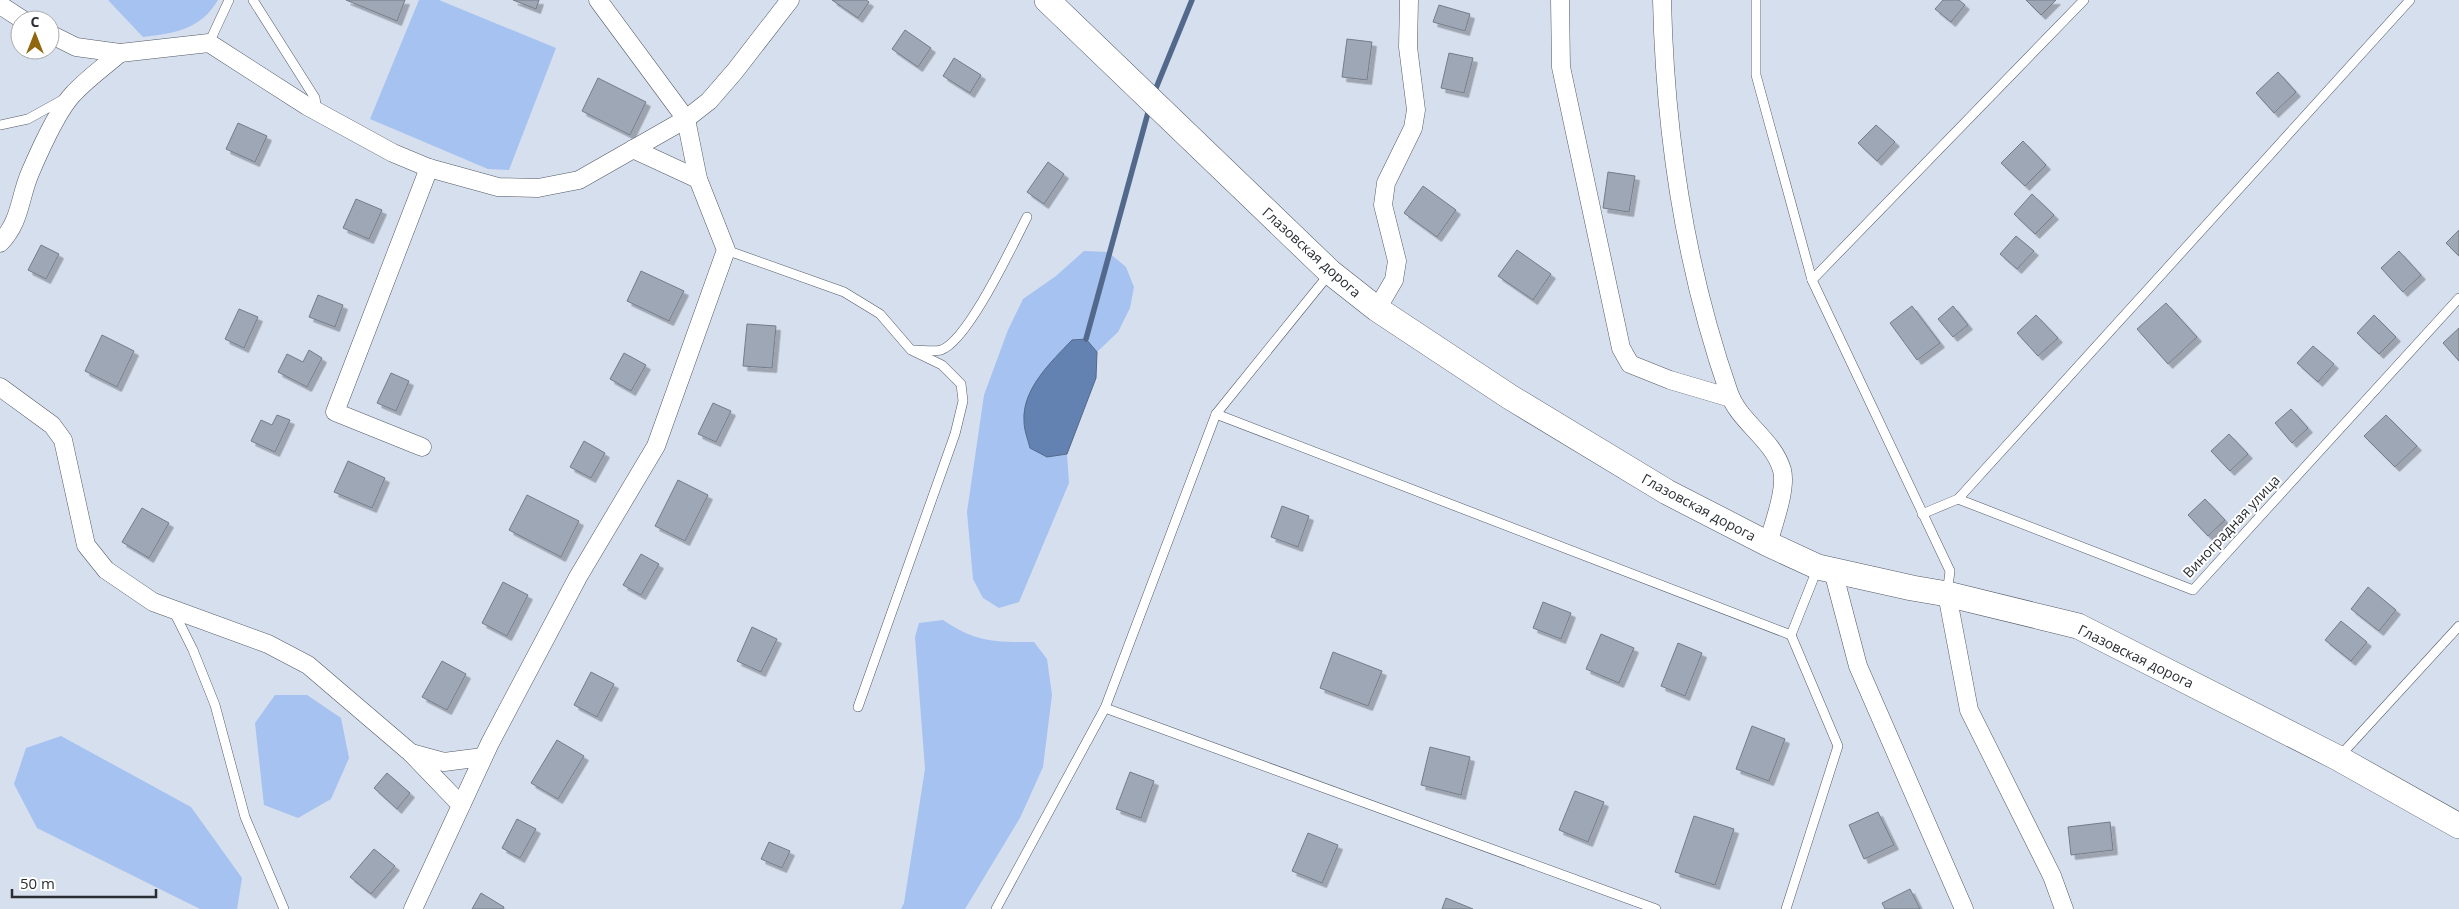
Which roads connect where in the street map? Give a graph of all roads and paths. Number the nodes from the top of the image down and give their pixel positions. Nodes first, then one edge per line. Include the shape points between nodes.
1 (229, 0) edge
2 (253, 0) edge
3 (598, 0) edge
4 (790, 0) edge
5 (1047, 0) edge
6 (1409, 0) edge
7 (1560, 0) edge
8 (1662, 0) edge
9 (1756, 0) edge
10 (2084, 0) edge
11 (2410, 0) edge
12 (60, 39) edge
13 (209, 43) junction
14 (120, 53) junction
15 (72, 94) junction
16 (318, 112) junction
17 (686, 119) junction
18 (0, 125) edge
19 (634, 149) junction
20 (430, 168) junction
21 (698, 178) junction
22 (1027, 217) dead end
23 (0, 243) edge
24 (726, 250) junction
25 (1330, 272) junction
26 (1812, 280) junction
27 (2459, 298) edge
28 (1377, 309) junction
29 (912, 350) junction
30 (0, 387) edge
31 (1731, 398) junction
32 (1216, 414) junction
33 (422, 447) dead end
34 (1958, 498) junction
35 (1922, 514) junction
36 (1768, 544) junction
37 (1826, 569) junction
38 (1946, 594) junction
39 (172, 609) junction
40 (2459, 626) edge
41 (1791, 635) junction
42 (858, 707) dead end
43 (1105, 708) junction
44 (411, 753) junction
45 (483, 757) junction
46 (2338, 758) junction
47 (461, 805) junction
48 (2459, 826) edge
49 (284, 909) edge
50 (413, 909) edge
51 (996, 909) edge
52 (1656, 909) edge
53 (1786, 909) edge
54 (1964, 909) edge
55 (2064, 909) edge

1 - 13 lane
2 - 16 lane via 315,98
3 - 17 street
4 - 17 street via 709,101
5 - 25 street, Глазовская дорога
6 - 28 street via 1408,46 1416,110 1413,128 1386,183 1383,205 1397,262 1394,280
7 - 31 street via 1561,67 1621,348 1630,364
8 - 31 street via 1672,140 1693,269 1710,341
9 - 26 lane via 1756,75
10 - 26 lane
11 - 34 lane
12 - 14 street via 76,46
13 - 14 street
13 - 16 street
14 - 15 street
15 - 18 lane via 28,119
15 - 23 street via 45,139 28,176 19,214
16 - 20 street via 393,153
17 - 19 street
17 - 21 street
19 - 20 street via 579,180 538,188 498,187
19 - 21 street
20 - 33 street via 335,412
21 - 24 street
22 - 29 lane via 972,319 957,337 942,350
24 - 29 lane via 844,292 880,314
24 - 45 street via 656,446 578,577
25 - 28 street, Глазовская дорога
25 - 32 lane
26 - 35 lane
27 - 34 lane, Виноградная улица via 2194,590
28 - 36 street, Глазовская дорога via 1510,397 1667,492
29 - 42 lane via 942,364 961,384 963,401 955,434
30 - 39 street via 52,425 63,440 86,545 106,570 153,602
31 - 36 street via 1774,452 1782,471 1782,491
32 - 41 lane
32 - 43 lane
34 - 35 lane
35 - 38 lane via 1950,571
36 - 37 street, Глазовская дорога
37 - 38 street, Глазовская дорога
37 - 41 lane
37 - 54 street via 1858,666
38 - 46 street, Глазовская дорога via 2078,626
38 - 55 street via 1969,710 2052,876
39 - 44 street via 268,644 308,665
39 - 49 lane via 215,705 244,817
40 - 46 lane
41 - 53 lane via 1838,746
43 - 51 lane
43 - 52 lane
44 - 45 street via 444,762
44 - 47 street
45 - 47 street
46 - 48 street, Глазовская дорога
47 - 50 street

